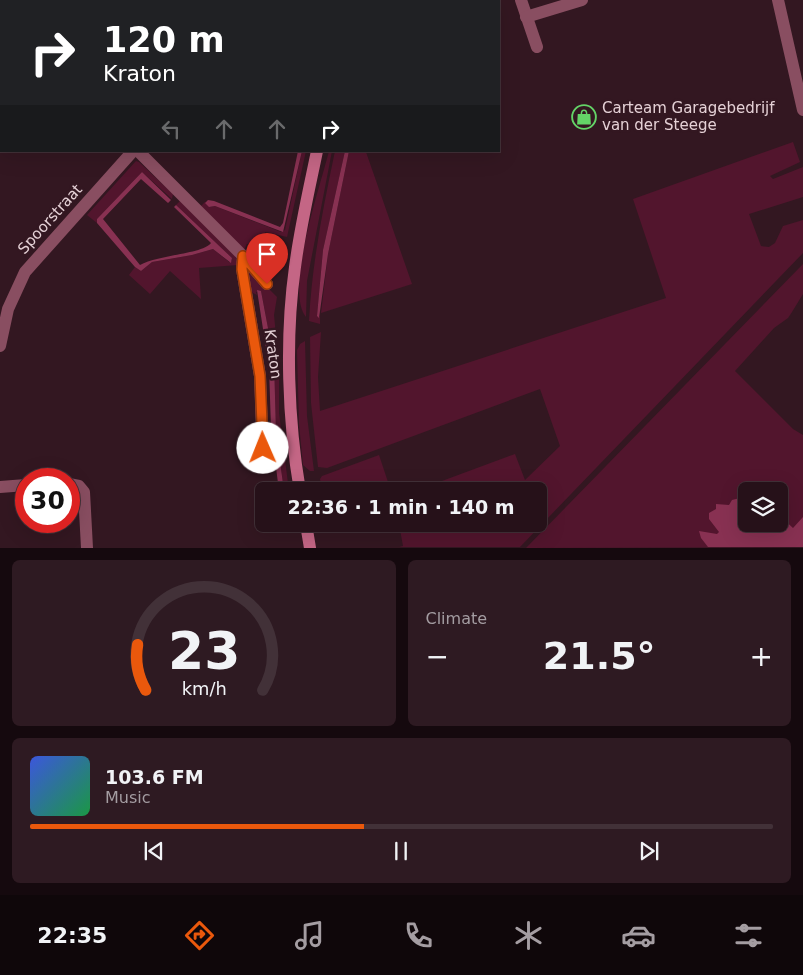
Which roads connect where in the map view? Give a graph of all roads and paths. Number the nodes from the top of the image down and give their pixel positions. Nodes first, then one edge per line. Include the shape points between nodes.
1 (520, 0) edge
2 (582, 0) edge
3 (778, 0) edge
4 (526, 18) junction
5 (537, 47) dead end
6 (803, 110) edge
7 (132, 152) edge
8 (139, 152) edge
9 (317, 152) edge
10 (243, 256) junction
11 (267, 284) dead end
12 (0, 346) edge
13 (263, 458) dead end
14 (299, 482) edge
15 (15, 486) edge
16 (0, 487) edge
17 (80, 487) edge
18 (307, 532) edge
19 (87, 548) edge
20 (310, 548) edge

1 - 4 street
2 - 4 street
3 - 6 street
4 - 5 street
7 - 12 street, Spoorstraat via 25,272 8,309
8 - 10 street
9 - 14 main road via 295,269 291,327 292,422
10 - 11 street
10 - 13 street, Kraton via 242,269 260,376
15 - 16 street
17 - 19 street via 84,492
18 - 20 main road

